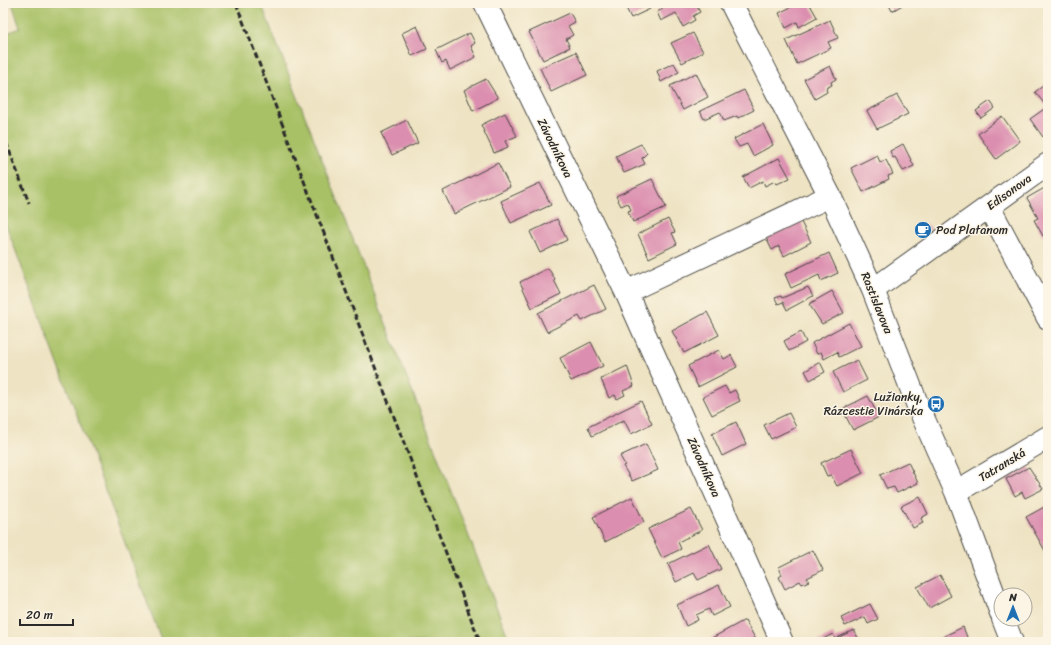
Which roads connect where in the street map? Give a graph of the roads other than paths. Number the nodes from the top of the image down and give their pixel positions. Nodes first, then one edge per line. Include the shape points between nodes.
1 (484, 3) edge
2 (731, 3) edge
3 (1048, 164) edge
4 (830, 196) junction
5 (989, 207) junction
6 (873, 290) junction
7 (626, 292) junction
8 (1048, 318) edge
9 (1048, 437) edge
10 (956, 492) junction
11 (993, 591) edge
12 (1006, 627) edge
13 (782, 642) edge
14 (1012, 642) edge

1 - 7 street, Závodníkova
2 - 4 street, Rastislavova
3 - 5 street, Edisonova
4 - 6 street, Rastislavova
4 - 7 street
5 - 6 street, Edisonova
5 - 8 street
6 - 10 street, Rastislavova via 918,406
7 - 13 street, Závodníkova
9 - 10 street, Tatranská
10 - 11 street, Rastislavova
12 - 14 street

